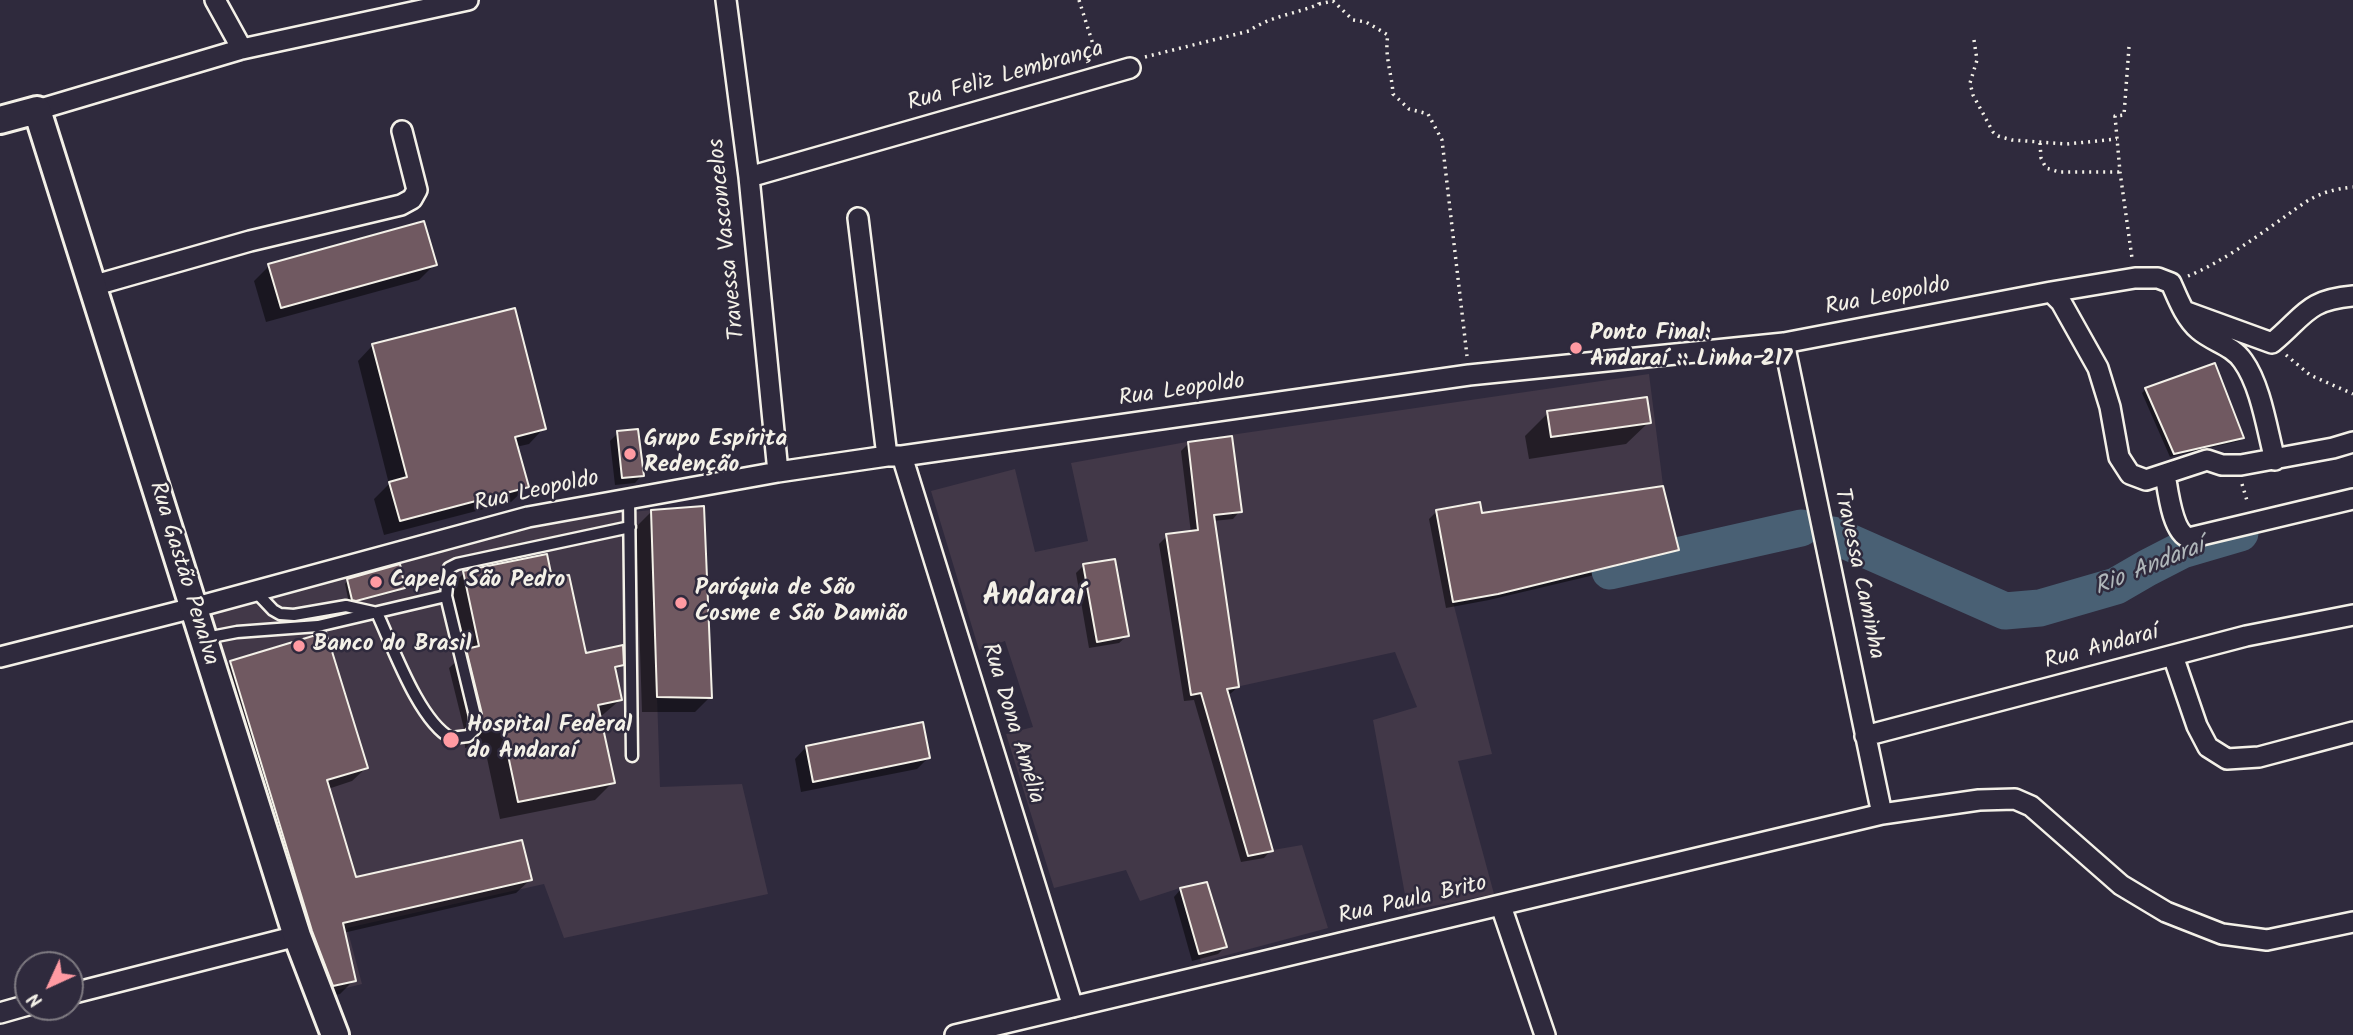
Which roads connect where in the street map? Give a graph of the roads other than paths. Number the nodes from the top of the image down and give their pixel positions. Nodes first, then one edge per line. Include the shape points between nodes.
1 (215, 0) edge
2 (468, 0) edge
3 (726, 0) edge
4 (242, 49) junction
5 (1130, 68) road end
6 (37, 110) junction
7 (0, 120) edge
8 (402, 131) dead end
9 (749, 177) junction
10 (858, 218) dead end
11 (92, 286) junction
12 (2051, 292) junction
13 (2353, 296) edge
14 (2183, 311) junction
15 (1784, 343) junction
16 (2353, 442) edge
17 (895, 456) junction
18 (2275, 460) junction
19 (778, 472) junction
20 (2165, 474) junction
21 (629, 498) junction
22 (2353, 499) edge
23 (630, 527) junction
24 (256, 591) junction
25 (446, 596) junction
26 (193, 608) junction
27 (377, 613) junction
28 (2353, 615) edge
29 (202, 638) junction
30 (2172, 656) junction
31 (0, 657) edge
32 (2353, 732) edge
33 (1865, 736) junction
34 (632, 755) dead end
35 (1882, 814) junction
36 (1501, 906) junction
37 (2353, 922) edge
38 (297, 936) junction
39 (84, 991) edge
40 (1073, 1007) junction
41 (335, 1035) edge
42 (955, 1035) edge
43 (1545, 1035) edge

1 - 4 street
2 - 4 street
3 - 9 street, Travessa Vasconcelos
4 - 6 street
5 - 9 street, Rua Feliz Lembrança
6 - 7 street
6 - 11 street, Rua Gastão Penalva
8 - 11 street via 418,190 401,205
9 - 19 street, Travessa Vasconcelos
10 - 17 street, Rua Dona Amélia
11 - 26 street, Rua Gastão Penalva
12 - 14 street, Rua Leopoldo via 2158,278 2171,283
12 - 15 street, Rua Leopoldo
12 - 20 street via 2098,368 2119,457 2130,474 2146,480
13 - 14 street via 2309,307 2272,343
14 - 18 street via 2198,329 2243,360 2254,382
15 - 17 street, Rua Leopoldo via 1469,375
15 - 33 street, Travessa Caminha
16 - 18 street
17 - 19 street, Rua Leopoldo
17 - 40 street, Rua Dona Amélia
18 - 20 street via 2222,466 2207,460
19 - 21 street, Rua Leopoldo
20 - 22 street via 2176,526 2182,536 2196,538
21 - 23 lane
21 - 24 street, Rua Leopoldo via 528,517
23 - 25 lane via 457,564 449,568
23 - 34 lane
24 - 26 street, Rua Leopoldo
24 - 27 lane via 280,614 346,606
25 - 27 lane
25 - 27 lane via 475,716 475,729 468,736 450,738 433,724
26 - 29 street, Rua Gastão Penalva
26 - 31 street, Rua Leopoldo
27 - 29 lane via 318,626
28 - 30 street, Rua Andaraí
29 - 38 street, Rua Gastão Penalva
30 - 32 street via 2208,747 2227,759 2259,757
30 - 33 street, Rua Andaraí
33 - 35 street, Travessa Caminha
35 - 36 street, Rua Paula Brito
35 - 37 street, Rua Paula Brito via 2015,799 2031,806 2121,885 2166,912 2222,934 2267,940
36 - 40 street, Rua Paula Brito
36 - 43 street
38 - 39 street
38 - 41 street, Rua Gastão Penalva
40 - 42 street, Rua Paula Brito

